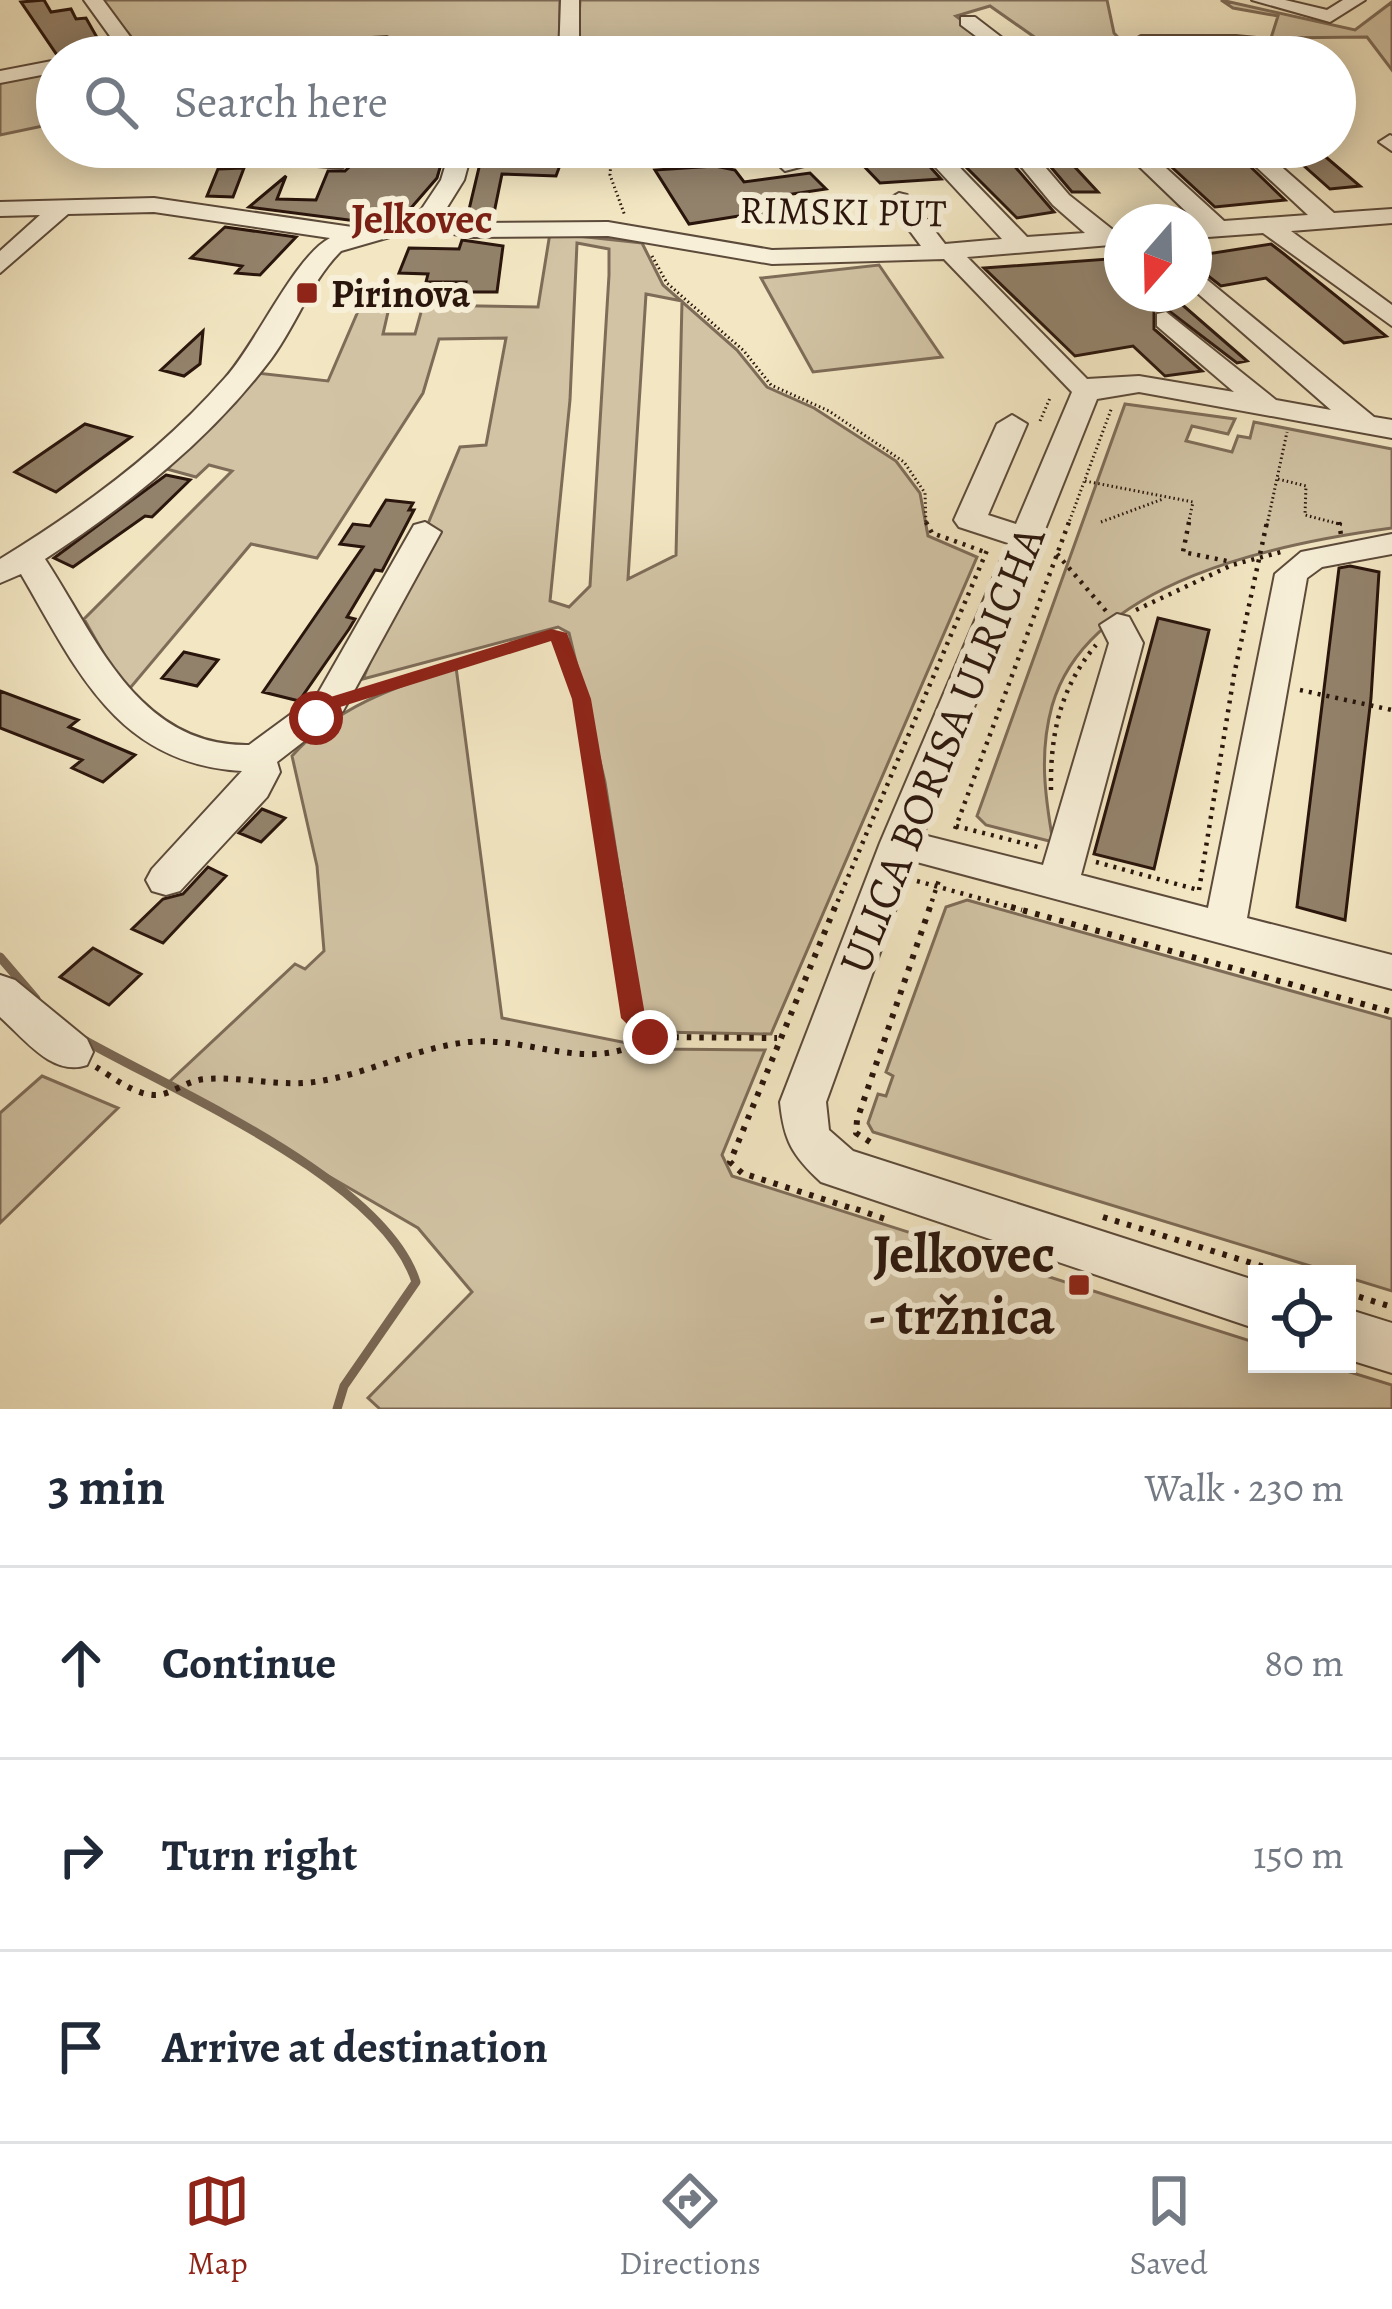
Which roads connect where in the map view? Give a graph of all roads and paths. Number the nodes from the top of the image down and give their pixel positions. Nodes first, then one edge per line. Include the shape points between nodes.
1 (94, 0) edge
2 (570, 0) edge
3 (1262, 0) edge
4 (1356, 0) edge
5 (968, 20) dead end
6 (120, 36) edge
7 (569, 36) edge
8 (989, 36) edge
9 (36, 70) edge
10 (0, 77) edge
11 (457, 168) edge
12 (610, 168) edge
13 (948, 168) edge
14 (1034, 168) edge
15 (1149, 168) edge
16 (1270, 168) edge
17 (899, 200) dead end
18 (1182, 204) edge
19 (0, 209) edge
20 (59, 210) junction
21 (1392, 216) edge
22 (422, 221) junction
23 (1329, 221) junction
24 (629, 226) dead end
25 (1269, 226) junction
26 (1104, 230) edge
27 (1212, 230) edge
28 (359, 235) junction
29 (1104, 239) edge
30 (1023, 247) junction
31 (650, 251) dead end
32 (952, 260) junction
33 (0, 265) edge
34 (905, 269) dead end
35 (1212, 293) edge
36 (1212, 303) edge
37 (1232, 310) junction
38 (1392, 318) edge
39 (1166, 320) dead end
40 (1105, 384) junction
41 (1278, 416) junction
42 (1012, 424) dead end
43 (1379, 427) edge
44 (1276, 478) junction
45 (1085, 481) junction
46 (1170, 497) junction
47 (1101, 522) dead end
48 (425, 532) dead end
49 (1341, 541) dead end
50 (1025, 543) junction
51 (1392, 544) edge
52 (986, 552) junction
53 (1237, 564) dead end
54 (14, 565) edge
55 (1117, 625) joint
56 (1293, 688) dead end
57 (331, 703) junction
58 (1392, 710) edge
59 (257, 758) junction
60 (900, 844) junction
61 (1062, 869) junction
62 (942, 871) junction
63 (166, 880) dead end
64 (1196, 889) junction
65 (1216, 909) junction
66 (1392, 972) edge
67 (0, 992) edge
68 (1392, 1012) edge
69 (650, 1037) junction
70 (777, 1039) junction
71 (71, 1052) joint
72 (875, 1145) dead end
73 (854, 1209) dead end
74 (1081, 1210) dead end
75 (1258, 1265) edge
76 (1356, 1296) edge
77 (1248, 1302) edge
78 (1392, 1307) edge
79 (1356, 1337) edge
80 (1392, 1348) edge

1 - 6 street
2 - 7 street
3 - 4 street via 1330,16
5 - 8 street
9 - 10 street
11 - 22 street via 452,192
12 - 24 path
13 - 30 street
14 - 26 street
15 - 18 street
16 - 23 street
17 - 32 street
19 - 20 street
20 - 28 street via 197,200
20 - 33 street
21 - 23 street
22 - 28 street
22 - 32 street, RIMSKI PUT via 470,230 608,229 772,257
23 - 25 street
25 - 27 street
25 - 38 street
28 - 54 street via 321,256 231,389 115,497
29 - 30 street, RIMSKI PUT
30 - 32 street, RIMSKI PUT
31 - 52 path via 667,284 771,385 829,411 904,462 926,493 932,532
32 - 34 street
32 - 40 street via 1077,385
35 - 37 street
36 - 37 street
37 - 43 street
39 - 41 street
40 - 41 street via 1156,386
40 - 45 path via 1114,401
40 - 50 street, ULICA BORISA ULRICHA
41 - 43 street
41 - 44 path
42 - 50 street via 970,520
44 - 49 path via 1306,486 1305,515 1342,523
44 - 64 path
45 - 46 path
45 - 50 path
46 - 47 path
46 - 53 path via 1193,502 1183,552
48 - 57 street
50 - 52 path
50 - 55 path
50 - 60 street, ULICA BORISA ULRICHA
50 - 62 path
51 - 65 street via 1312,559 1288,580
52 - 70 path
54 - 59 street via 61,605 113,695 203,754
55 - 61 street via 1126,643
56 - 58 path
57 - 59 street
57 - 69 path via 558,633 581,699 633,1018
59 - 63 street via 254,787
60 - 62 street
60 - 77 street, ULICA BORISA ULRICHA via 803,1102 807,1139 865,1178
61 - 62 street
61 - 64 path
61 - 65 street
62 - 68 path
62 - 72 path via 857,1120 856,1133
64 - 65 path
65 - 66 street
67 - 71 street
69 - 70 path
69 - 71 path via 623,1053 590,1056 485,1040 308,1084 194,1078 161,1096 133,1089
70 - 73 path via 730,1162 742,1173
74 - 75 path
76 - 78 path
79 - 80 street

